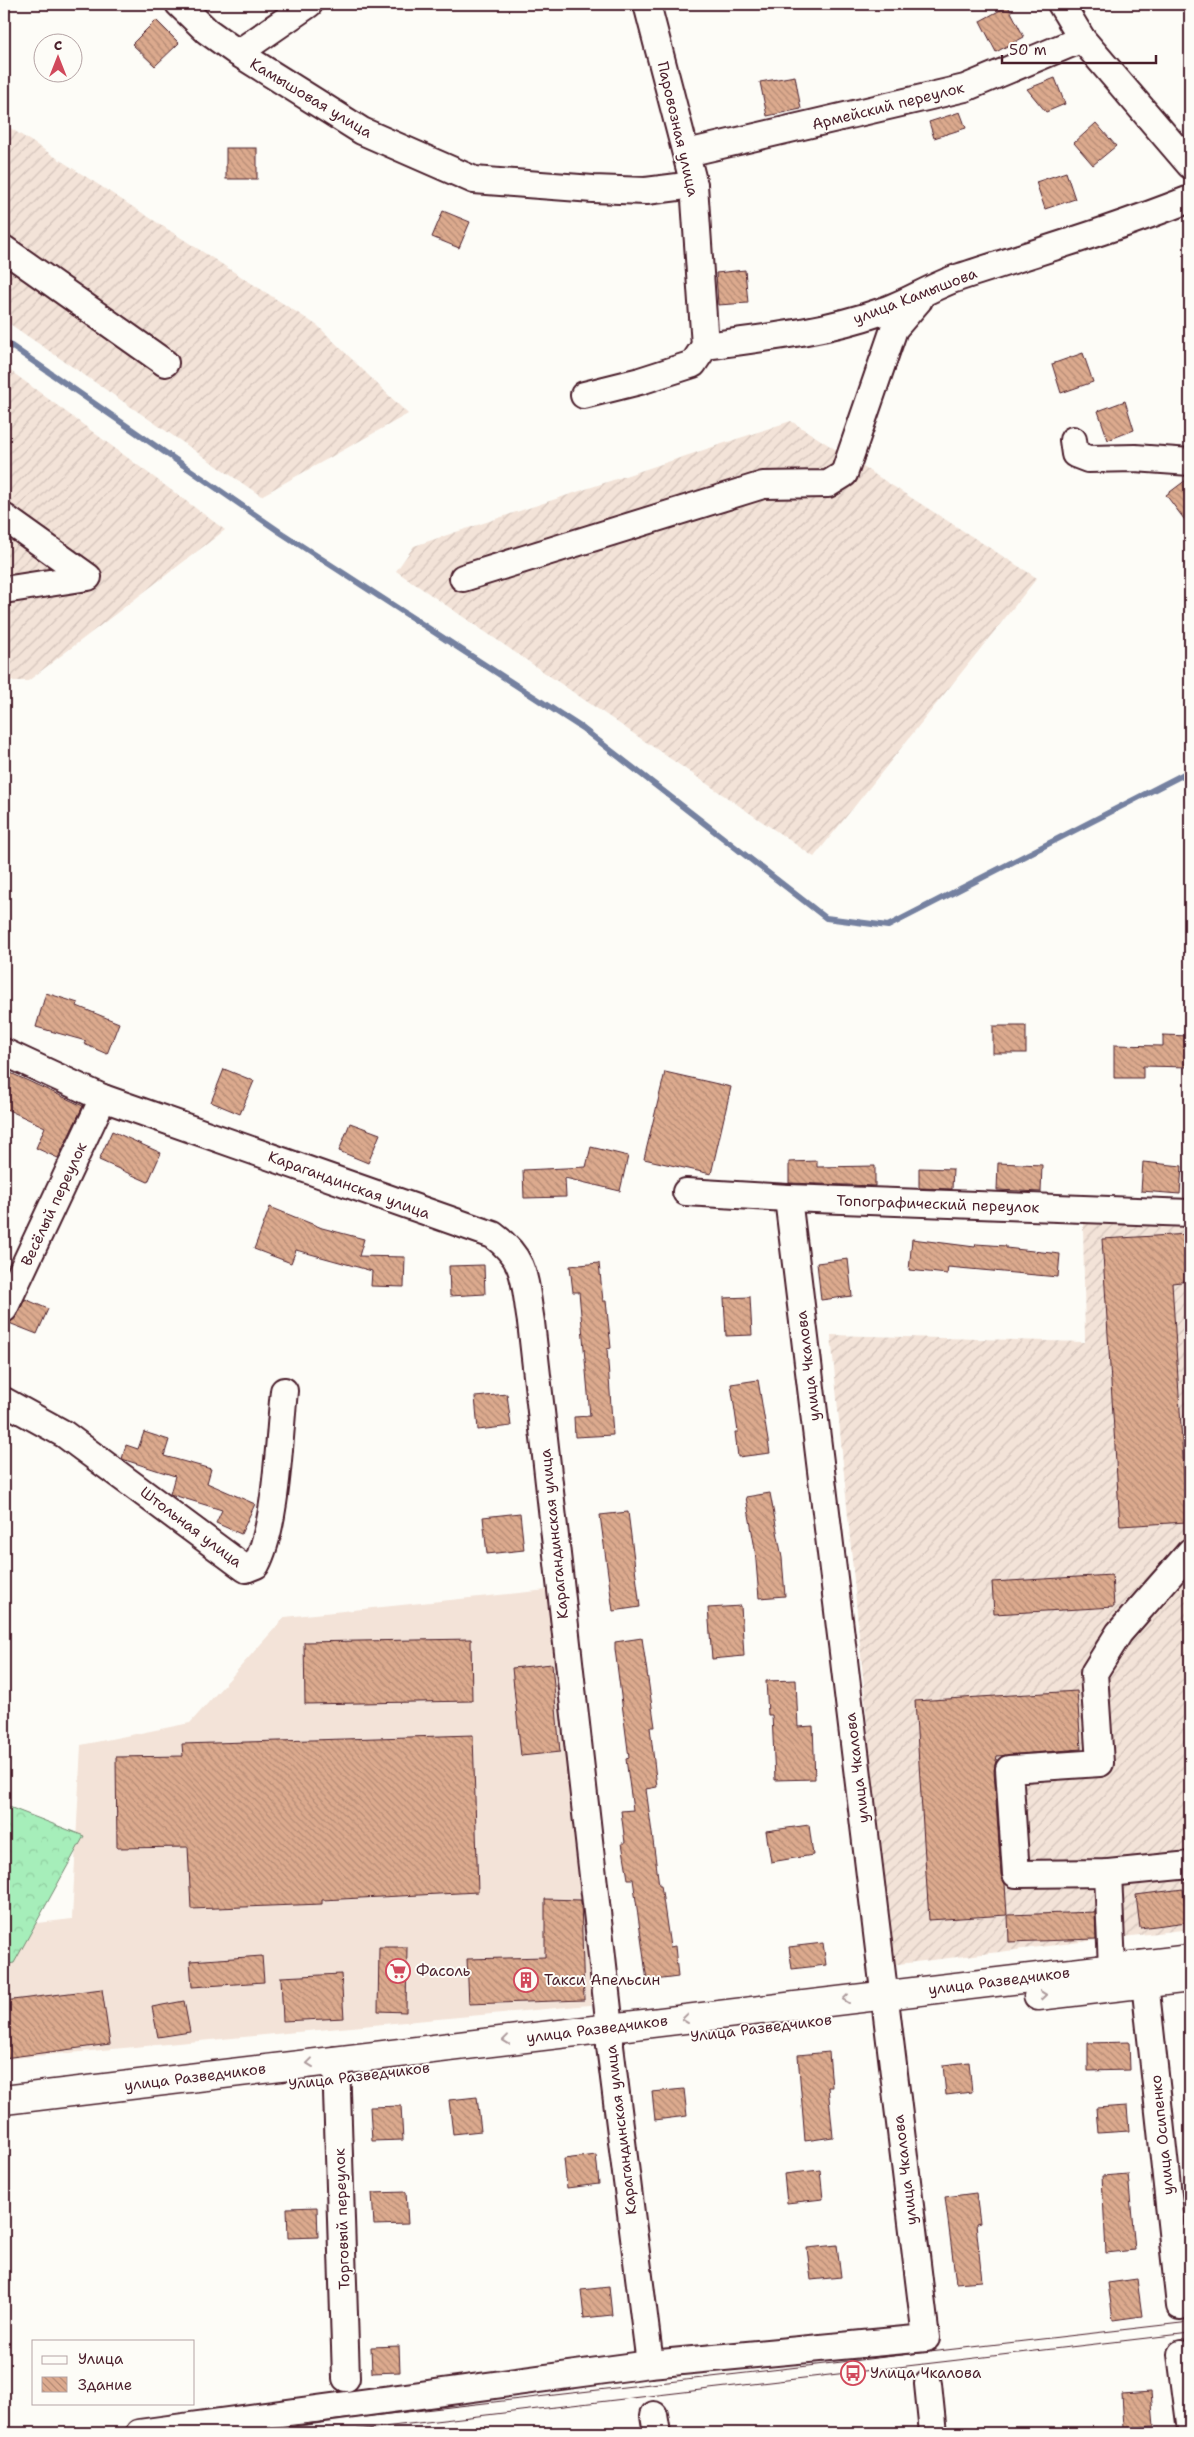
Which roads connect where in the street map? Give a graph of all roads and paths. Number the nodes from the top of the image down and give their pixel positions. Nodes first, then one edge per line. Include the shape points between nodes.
1 (179, 4) edge
2 (309, 4) edge
3 (647, 4) edge
4 (1061, 4) edge
5 (1082, 39) junction
6 (238, 53) junction
7 (687, 153) junction
8 (1190, 166) edge
9 (694, 185) junction
10 (1190, 199) edge
11 (4, 249) edge
12 (942, 283) junction
13 (705, 346) junction
14 (165, 363) dead end
15 (584, 395) dead end
16 (1073, 440) dead end
17 (1190, 462) edge
18 (4, 517) edge
19 (463, 578) dead end
20 (4, 590) edge
21 (4, 1052) edge
22 (102, 1098) junction
23 (686, 1192) dead end
24 (788, 1198) junction
25 (1190, 1212) edge
26 (10, 1282) edge
27 (4, 1309) edge
28 (284, 1391) dead end
29 (4, 1401) edge
30 (1190, 1552) edge
31 (1190, 1864) edge
32 (1108, 1873) junction
33 (1190, 1959) edge
34 (1112, 1968) junction
35 (1144, 1974) junction
36 (1190, 1978) edge
37 (885, 2004) junction
38 (610, 2037) junction
39 (337, 2069) junction
40 (4, 2100) edge
41 (4, 2119) edge
42 (1180, 2306) dead end
43 (1181, 2354) dead end
44 (650, 2364) junction
45 (346, 2378) dead end
46 (928, 2384) dead end
47 (1190, 2423) edge
48 (139, 2433) edge
49 (933, 2433) edge

1 - 6 street, Камышовая улица via 207,31
2 - 6 street
3 - 7 street, Паровозная улица
4 - 5 street
5 - 7 street, Армейский переулок via 965,88
5 - 8 street
6 - 9 street, Камышовая улица via 362,131 474,180 646,191
7 - 9 street, Паровозная улица
9 - 13 street, Паровозная улица
10 - 12 street, улица Камышова
11 - 14 street
12 - 13 street, улица Камышова via 880,312 823,330
12 - 19 street via 912,305 894,329 844,474 828,484 763,485
13 - 15 street via 693,364 640,382
16 - 17 street via 1075,454 1088,459
18 - 20 street via 88,577
21 - 22 street, Карагандинская улица
22 - 26 street, Весёлый переулок
22 - 38 street, Карагандинская улица via 493,1235 510,1248 522,1267 531,1322
23 - 24 street, Топографический переулок
24 - 25 street, Топографический переулок
24 - 37 street, улица Чкалова
26 - 27 street, Весёлый переулок
28 - 29 street, Штольная улица via 272,1508 262,1554 256,1565 246,1569 64,1434
30 - 32 street via 1119,1633 1094,1673 1100,1763 1009,1769 1016,1874
31 - 32 street
32 - 34 street
33 - 35 main road, улица Разведчиков
34 - 35 main road, улица Разведчиков
34 - 37 main road, улица Разведчиков
35 - 36 main road, Улица Разведчиков
37 -> 35 main road, Улица Разведчиков
35 - 42 street, улица Осипенко
37 - 38 main road, улица Разведчиков
37 - 44 street, улица Чкалова via 926,2338
38 - 39 main road, улица Разведчиков
38 - 44 street, Карагандинская улица
39 -> 40 main road, улица Разведчиков
39 - 41 main road, Улица Разведчиков
39 - 45 street, Торговый переулок
43 - 47 street
44 - 48 street
46 - 49 street

